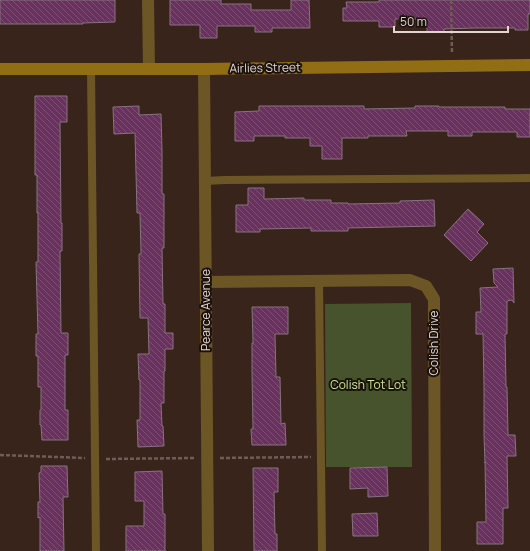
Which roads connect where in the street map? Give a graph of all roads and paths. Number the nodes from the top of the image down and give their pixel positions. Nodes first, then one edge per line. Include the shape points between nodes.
1 (148, 0) edge
2 (451, 0) edge
3 (530, 65) edge
4 (452, 66) junction
5 (0, 69) edge
6 (91, 69) junction
7 (149, 69) junction
8 (204, 69) junction
9 (530, 178) edge
10 (205, 181) junction
11 (319, 281) junction
12 (206, 282) junction
13 (0, 455) edge
14 (321, 457) junction
15 (207, 458) junction
16 (95, 459) junction
17 (96, 551) edge
18 (208, 551) edge
19 (322, 551) edge
20 (435, 551) edge

1 - 7 street
2 - 4 path
3 - 4 street, Airlies Street
4 - 8 street, Airlies Street
5 - 6 street, Airlies Street
6 - 7 street, Airlies Street
6 - 16 lane
7 - 8 street, Airlies Street
8 - 10 street, Pearce Avenue
9 - 10 lane
10 - 12 street, Pearce Avenue
11 - 12 street, Colish Drive
11 - 14 lane
11 - 20 street, Colish Drive via 410,280 426,286 434,299
12 - 15 street, Pearce Avenue
13 - 16 path
14 - 15 path
14 - 19 lane
15 - 16 path
15 - 18 street, Pearce Avenue
16 - 17 lane

